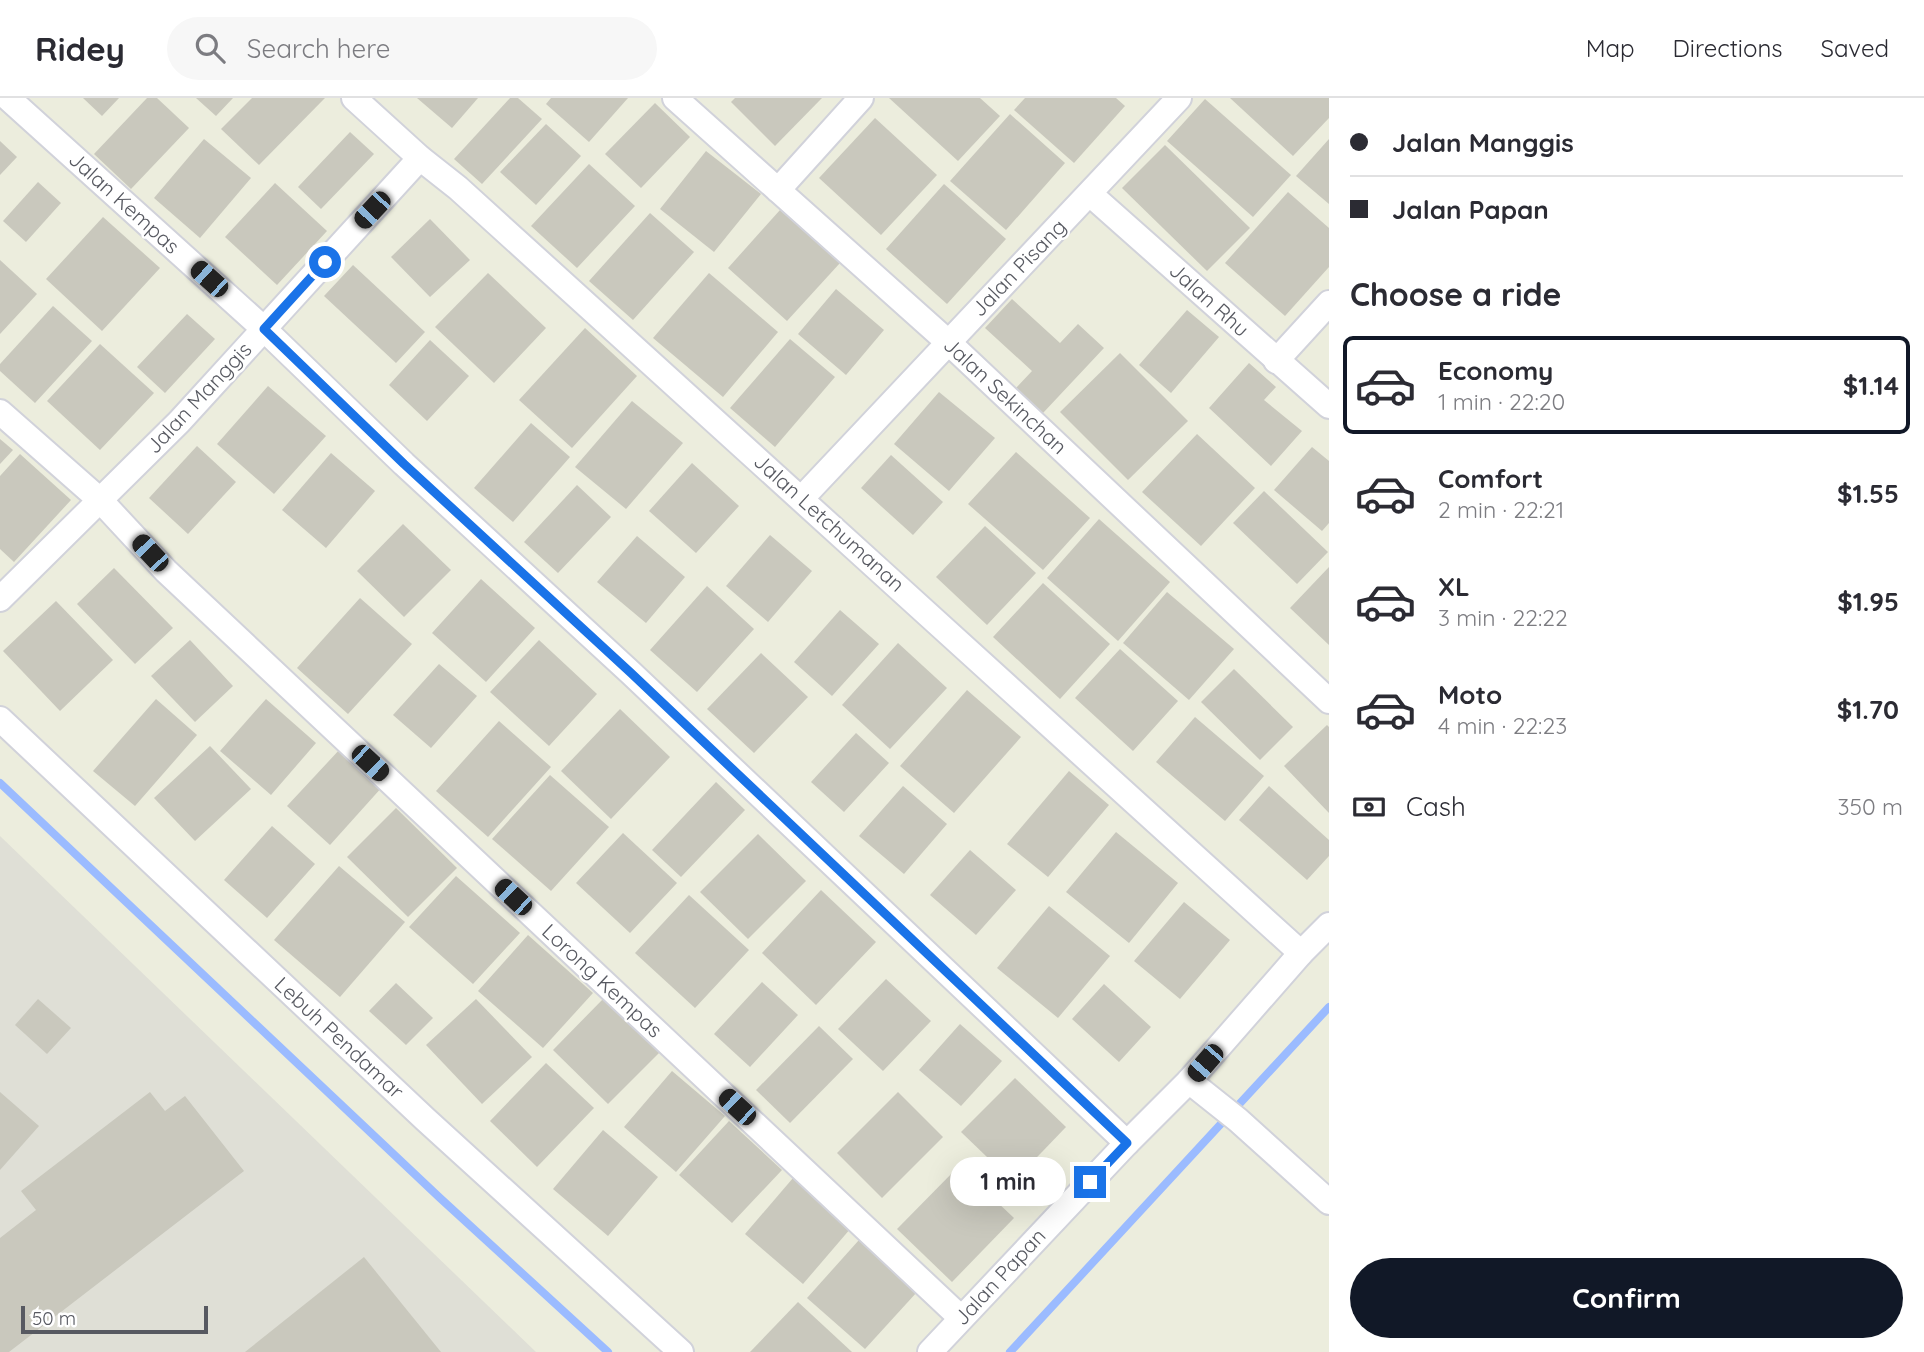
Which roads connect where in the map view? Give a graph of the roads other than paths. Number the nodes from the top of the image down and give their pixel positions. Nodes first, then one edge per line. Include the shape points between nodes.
1 (8, 98) edge
2 (354, 98) edge
3 (675, 98) edge
4 (861, 98) edge
5 (1179, 98) edge
6 (420, 159) junction
7 (778, 190) junction
8 (1090, 194) junction
9 (1329, 303) edge
10 (264, 329) junction
11 (948, 342) junction
12 (1276, 360) junction
13 (1329, 406) edge
14 (0, 412) edge
15 (802, 498) junction
16 (100, 500) junction
17 (0, 599) edge
18 (1329, 701) edge
19 (0, 719) edge
20 (1329, 925) edge
21 (1301, 953) junction
22 (1198, 1088) junction
23 (1127, 1143) junction
24 (1329, 1202) edge
25 (961, 1318) junction
26 (681, 1352) edge
27 (930, 1352) edge

1 - 10 street, Jalan Kempas
2 - 6 street, Jalan Letchumanan
3 - 7 street, Jalan Sekinchan
4 - 7 street
5 - 8 street, Jalan Pisang
6 - 10 street, Jalan Manggis
6 - 15 street, Jalan Letchumanan via 458,188
7 - 11 street, Jalan Sekinchan
8 - 11 street, Jalan Pisang
8 - 12 street, Jalan Rhu
9 - 12 street
10 - 16 street, Jalan Manggis
10 - 23 street, Jalan Kempas
11 - 15 street, Jalan Pisang
11 - 18 street, Jalan Sekinchan
12 - 13 street, Jalan Rhu
14 - 16 street, Lorong Kempas
15 - 21 street, Jalan Letchumanan
16 - 17 street, Jalan Manggis
16 - 25 street, Lorong Kempas via 166,571
19 - 26 street, Lebuh Pendamar via 425,1119
20 - 21 street, Jalan Papan
21 - 22 street, Jalan Papan
22 - 23 street, Jalan Papan
22 - 24 street
23 - 25 street, Jalan Papan
25 - 27 street, Jalan Papan

